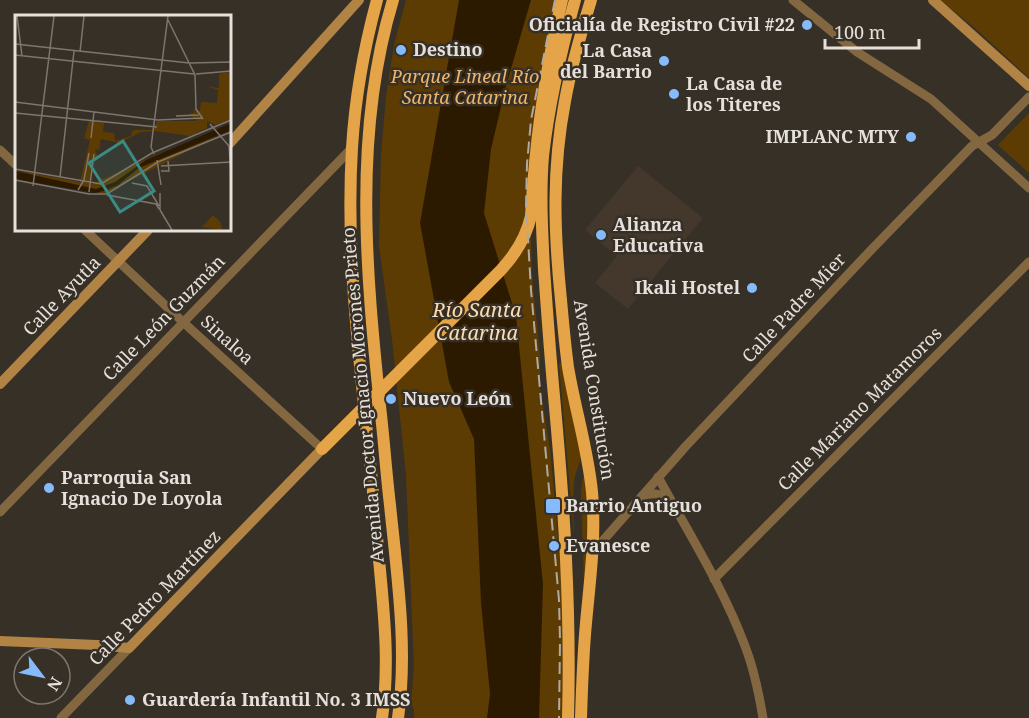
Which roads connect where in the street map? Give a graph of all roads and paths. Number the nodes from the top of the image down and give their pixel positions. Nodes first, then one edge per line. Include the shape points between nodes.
1 (359, 0) edge
2 (377, 0) edge
3 (393, 0) edge
4 (562, 0) edge
5 (575, 0) edge
6 (593, 0) edge
7 (793, 0) edge
8 (933, 0) edge
9 (1029, 86) edge
10 (1029, 97) edge
11 (231, 142) edge
12 (980, 142) junction
13 (352, 148) junction
14 (0, 150) edge
15 (15, 164) edge
16 (1029, 188) edge
17 (86, 231) edge
18 (147, 231) edge
19 (118, 261) junction
20 (1029, 262) edge
21 (183, 322) junction
22 (0, 384) edge
23 (322, 449) junction
24 (658, 477) junction
25 (642, 496) junction
26 (674, 506) junction
27 (0, 512) edge
28 (593, 552) junction
29 (714, 579) junction
30 (119, 638) dead end
31 (0, 641) edge
32 (78, 644) junction
33 (129, 648) junction
34 (61, 718) edge
35 (382, 718) edge
36 (398, 718) edge
37 (568, 718) edge
38 (581, 718) edge
39 (763, 718) edge

1 - 11 main road
2 - 13 highway, Avenida Doctor Ignacio Morones Prieto via 360,80
3 - 36 highway, Avenida Doctor Ignacio Morones Prieto via 379,54 370,123 366,234 401,624
4 - 23 highway via 540,109 531,216 521,244 510,260
5 - 37 highway, Avenida Constitución via 552,94 543,157 541,228 568,573
6 - 28 highway, Avenida Constitución via 564,102 554,203 566,347 592,490
7 - 12 street via 857,52 932,99
8 - 9 main road
10 - 12 street, Calle Padre Mier
12 - 16 street
12 - 24 street, Calle Padre Mier via 872,249
13 - 21 street, Calle León Guzmán
13 - 35 highway, Avenida Doctor Ignacio Morones Prieto via 358,347 385,647
14 - 15 street
17 - 19 street, Sinaloa
18 - 19 main road, Calle Ayutla
19 - 21 street, Sinaloa
19 - 22 main road, Calle Ayutla
20 - 29 street, Calle Mariano Matamoros
21 - 23 street, Sinaloa
21 - 27 street, Calle León Guzmán
23 - 33 main road, Calle Pedro Martínez
24 - 25 street, Calle Padre Mier
24 - 26 street
25 - 26 street via 657,493
25 - 28 street, Calle Padre Mier
26 - 29 street
28 - 38 highway, Avenida Constitución
29 - 39 street via 746,648
30 - 32 main road
31 - 32 main road
32 - 33 main road
33 - 34 street, Calle Pedro Martínez

